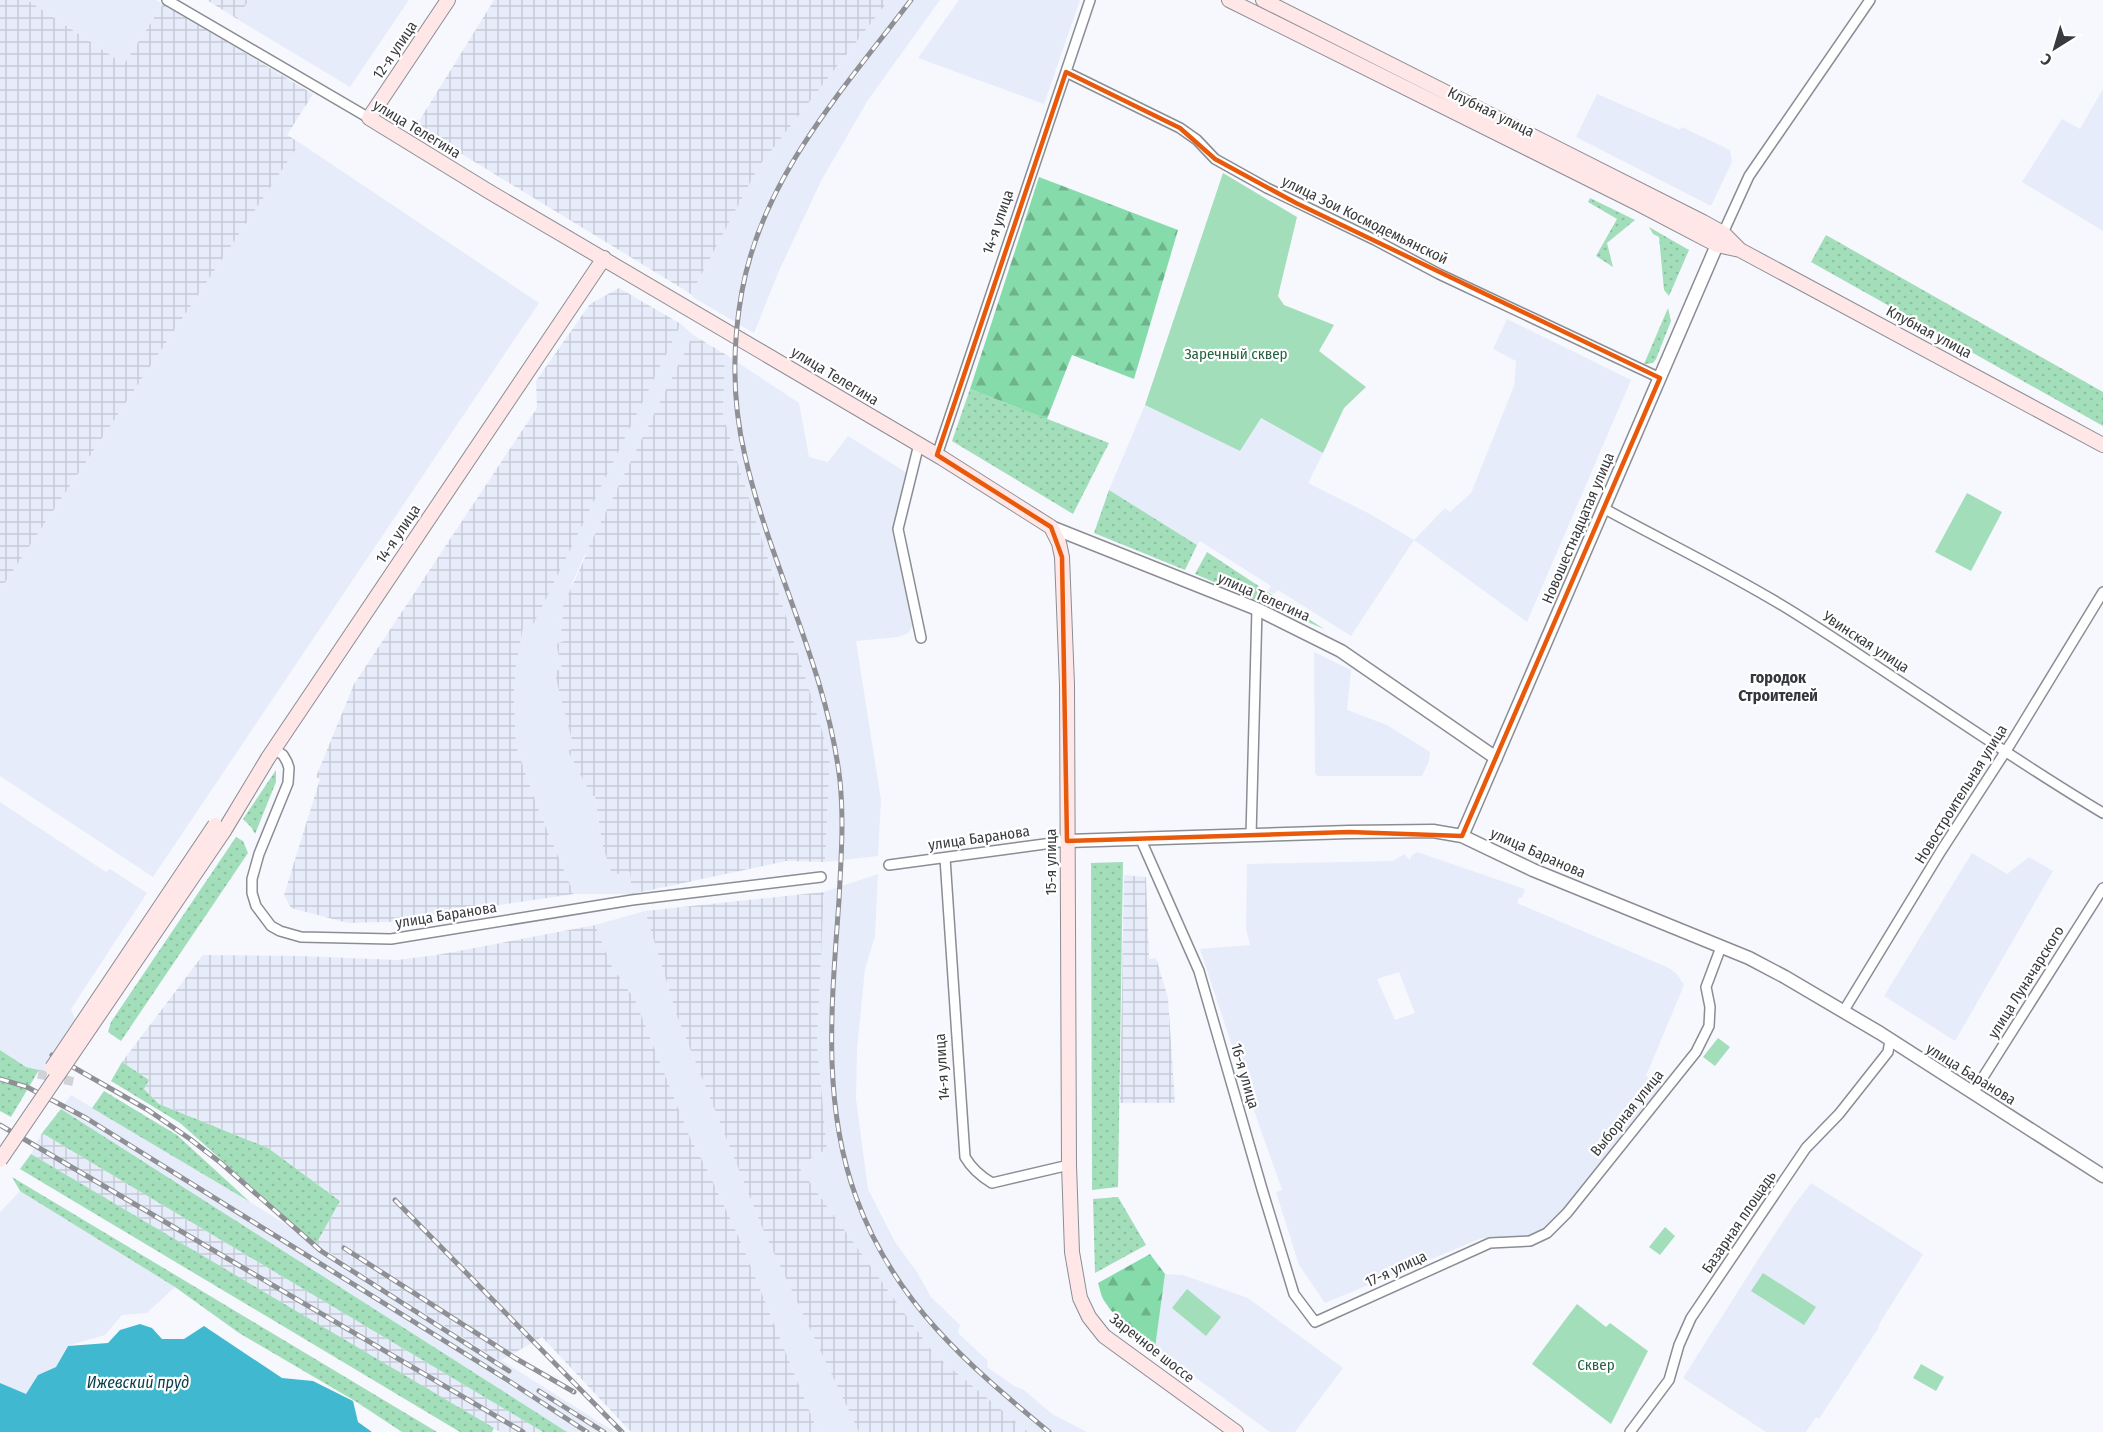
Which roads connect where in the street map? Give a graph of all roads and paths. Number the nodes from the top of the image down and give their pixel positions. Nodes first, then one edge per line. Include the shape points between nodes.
1 (167, 0) edge
2 (448, 0) edge
3 (1090, 0) edge
4 (1229, 0) edge
5 (1263, 0) edge
6 (1870, 0) edge
7 (1066, 72) junction
8 (369, 118) junction
9 (1720, 239) junction
10 (604, 258) junction
11 (1660, 378) junction
12 (919, 444) junction
13 (2103, 445) edge
14 (937, 455) junction
15 (1605, 509) junction
16 (1051, 527) junction
17 (2103, 592) edge
18 (1257, 609) junction
19 (921, 638) dead end
20 (2005, 752) junction
21 (271, 754) junction
22 (1496, 758) junction
23 (2103, 813) edge
24 (219, 828) junction
25 (1251, 836) junction
26 (1462, 836) junction
27 (1141, 840) junction
28 (1067, 841) junction
29 (945, 858) junction
30 (889, 865) dead end
31 (821, 877) dead end
32 (2103, 888) edge
33 (1721, 947) junction
34 (1843, 1012) junction
35 (1890, 1040) junction
36 (1973, 1093) junction
37 (0, 1145) edge
38 (0, 1160) edge
39 (1069, 1165) junction
40 (2103, 1176) edge
41 (1071, 1199) joint
42 (1490, 1243) joint
43 (1315, 1322) joint
44 (1236, 1432) edge
45 (1630, 1432) edge

1 - 8 street, улица Телегина
2 - 8 main road, 12-я улица
3 - 7 street, 14-я улица
4 - 9 main road, Клубная улица via 1636,203
5 - 9 main road, Клубная улица
6 - 9 street via 1749,176
7 - 11 street, улица Зои Космодемьянской via 1180,128 1215,159 1296,203
7 - 14 street, 14-я улица
8 - 10 main road, улица Телегина
9 - 11 street, Новошестнадцатая улица
9 - 13 main road, Клубная улица
10 - 12 main road, улица Телегина
10 - 21 main road, 14-я улица
11 - 15 street, Новошестнадцатая улица
12 - 14 main road, улица Телегина
12 - 19 street via 898,529
14 - 16 main road, улица Телегина
15 - 20 street, Увинская улица via 1783,606
15 - 22 street, Новошестнадцатая улица
16 - 18 street, улица Телегина
16 - 28 main road, 15-я улица via 1062,557
17 - 20 street, Новостроительная улица
18 - 22 street, улица Телегина via 1341,651
18 - 25 street
20 - 23 street, Увинская улица
20 - 34 street, Новостроительная улица
21 - 24 main road, 14-я улица
21 - 31 street, улица Баранова via 283,755 289,768 288,783 259,854 252,892 255,906 271,926 300,937 391,939 632,900
22 - 26 street, Новошестнадцатая улица
24 - 37 main road, bridge
24 - 38 main road, bridge
25 - 26 street, улица Баранова via 1433,831
25 - 27 street, улица Баранова
26 - 33 street, улица Баранова via 1526,867
27 - 28 street, улица Баранова
27 - 43 street, 16-я улица via 1199,971 1294,1294
28 - 29 street, улица Баранова
28 - 39 main road, 15-я улица
29 - 30 street, улица Баранова
29 - 39 street, 14-я улица via 965,1157 982,1178 992,1183
32 - 36 street, улица Луначарского
33 - 34 street, улица Баранова via 1785,977
33 - 42 street, Выборная улица via 1706,987 1709,1026 1696,1052 1547,1233 1530,1241
34 - 35 street, улица Баранова
35 - 36 street, улица Баранова
35 - 45 street, Базарная площадь via 1888,1052 1839,1114 1806,1148 1691,1318 1669,1380
36 - 40 street, улица Баранова
39 - 41 main road, 15-я улица
41 - 44 main road, Заречное шоссе via 1074,1275 1089,1317 1104,1336
42 - 43 street, 17-я улица

